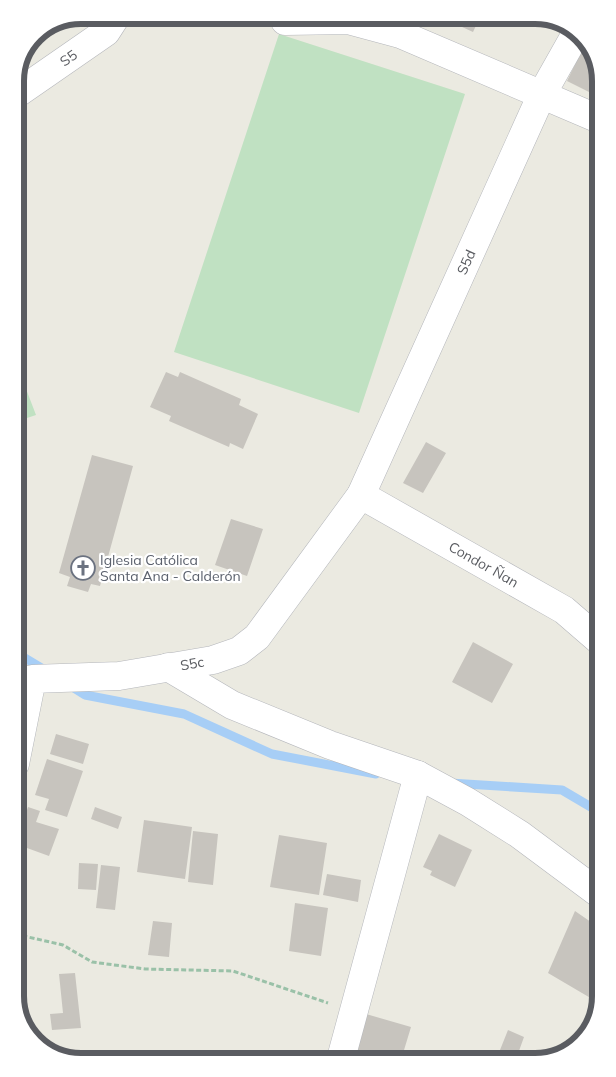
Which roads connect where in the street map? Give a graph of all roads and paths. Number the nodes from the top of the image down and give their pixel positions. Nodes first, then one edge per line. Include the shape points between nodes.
1 (111, 24) edge
2 (363, 24) edge
3 (573, 38) edge
4 (24, 89) edge
5 (542, 94) junction
6 (592, 116) edge
7 (361, 495) junction
8 (592, 634) edge
9 (168, 667) junction
10 (24, 677) edge
11 (418, 775) junction
12 (592, 888) edge
13 (24, 936) edge
14 (355, 1013) junction
15 (343, 1053) edge

1 - 4 street, S5 via 106,32
2 - 5 street via 400,34
3 - 5 street, S5d
5 - 6 street
5 - 7 street, S5d
7 - 8 street, Condor Ñan via 564,610
7 - 9 street, S5c via 257,637 239,651 213,660
9 - 10 street, S5c via 119,676
9 - 11 street via 232,705 330,745
11 - 12 street via 519,834
11 - 14 street
13 - 14 path via 63,945 92,962 145,969 233,971
14 - 15 street

